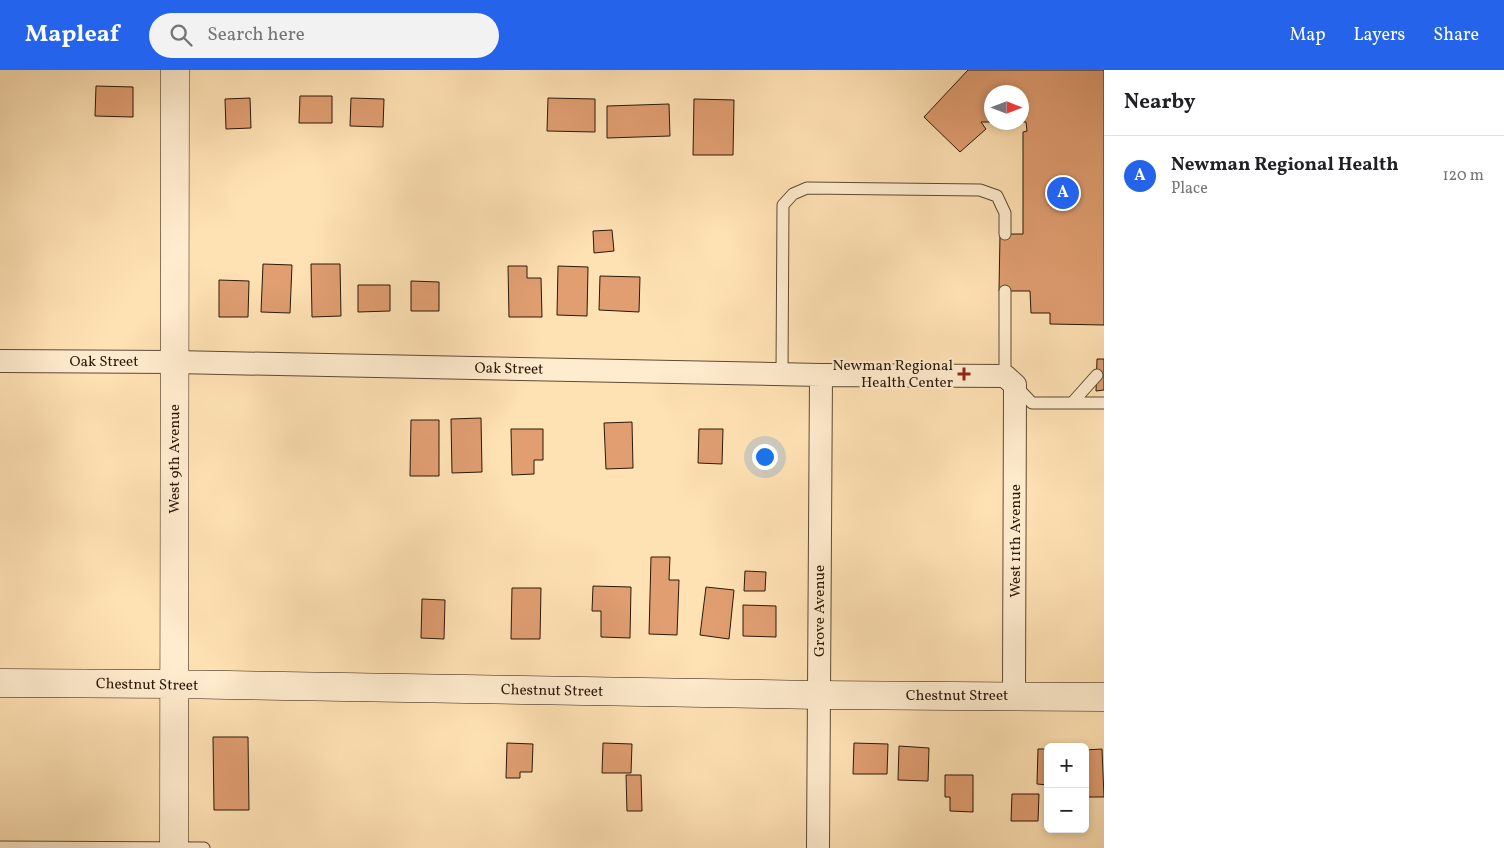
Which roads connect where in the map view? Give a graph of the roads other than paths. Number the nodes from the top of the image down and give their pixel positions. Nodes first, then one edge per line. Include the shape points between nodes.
1 (175, 70) edge
2 (1005, 234) dead end
3 (1005, 291) dead end
4 (0, 361) edge
5 (175, 362) junction
6 (782, 374) junction
7 (820, 375) junction
8 (1096, 375) dead end
9 (1010, 381) junction
10 (1072, 403) junction
11 (1104, 403) edge
12 (0, 683) edge
13 (173, 684) junction
14 (819, 695) junction
15 (1014, 696) junction
16 (1104, 697) edge
17 (0, 847) edge
18 (174, 848) edge
19 (204, 848) edge
20 (818, 848) edge

1 - 5 street, West 9th Avenue
2 - 6 lane via 1006,213 997,196 980,190 807,188 792,194 783,205
3 - 9 lane
4 - 5 street, Oak Street
5 - 6 street, Oak Street
5 - 13 street, West 9th Avenue
6 - 7 street, Oak Street
7 - 9 street, Oak Street
7 - 14 street, Grove Avenue
8 - 10 lane
9 - 10 lane via 1032,403
9 - 15 street, West 11th Avenue
10 - 11 lane
12 - 13 street, Chestnut Street
13 - 14 street, Chestnut Street
13 - 18 street, West 9th Avenue
14 - 15 street, Chestnut Street
14 - 20 street, Grove Avenue
15 - 16 street, Chestnut Street
17 - 18 lane
18 - 19 lane

